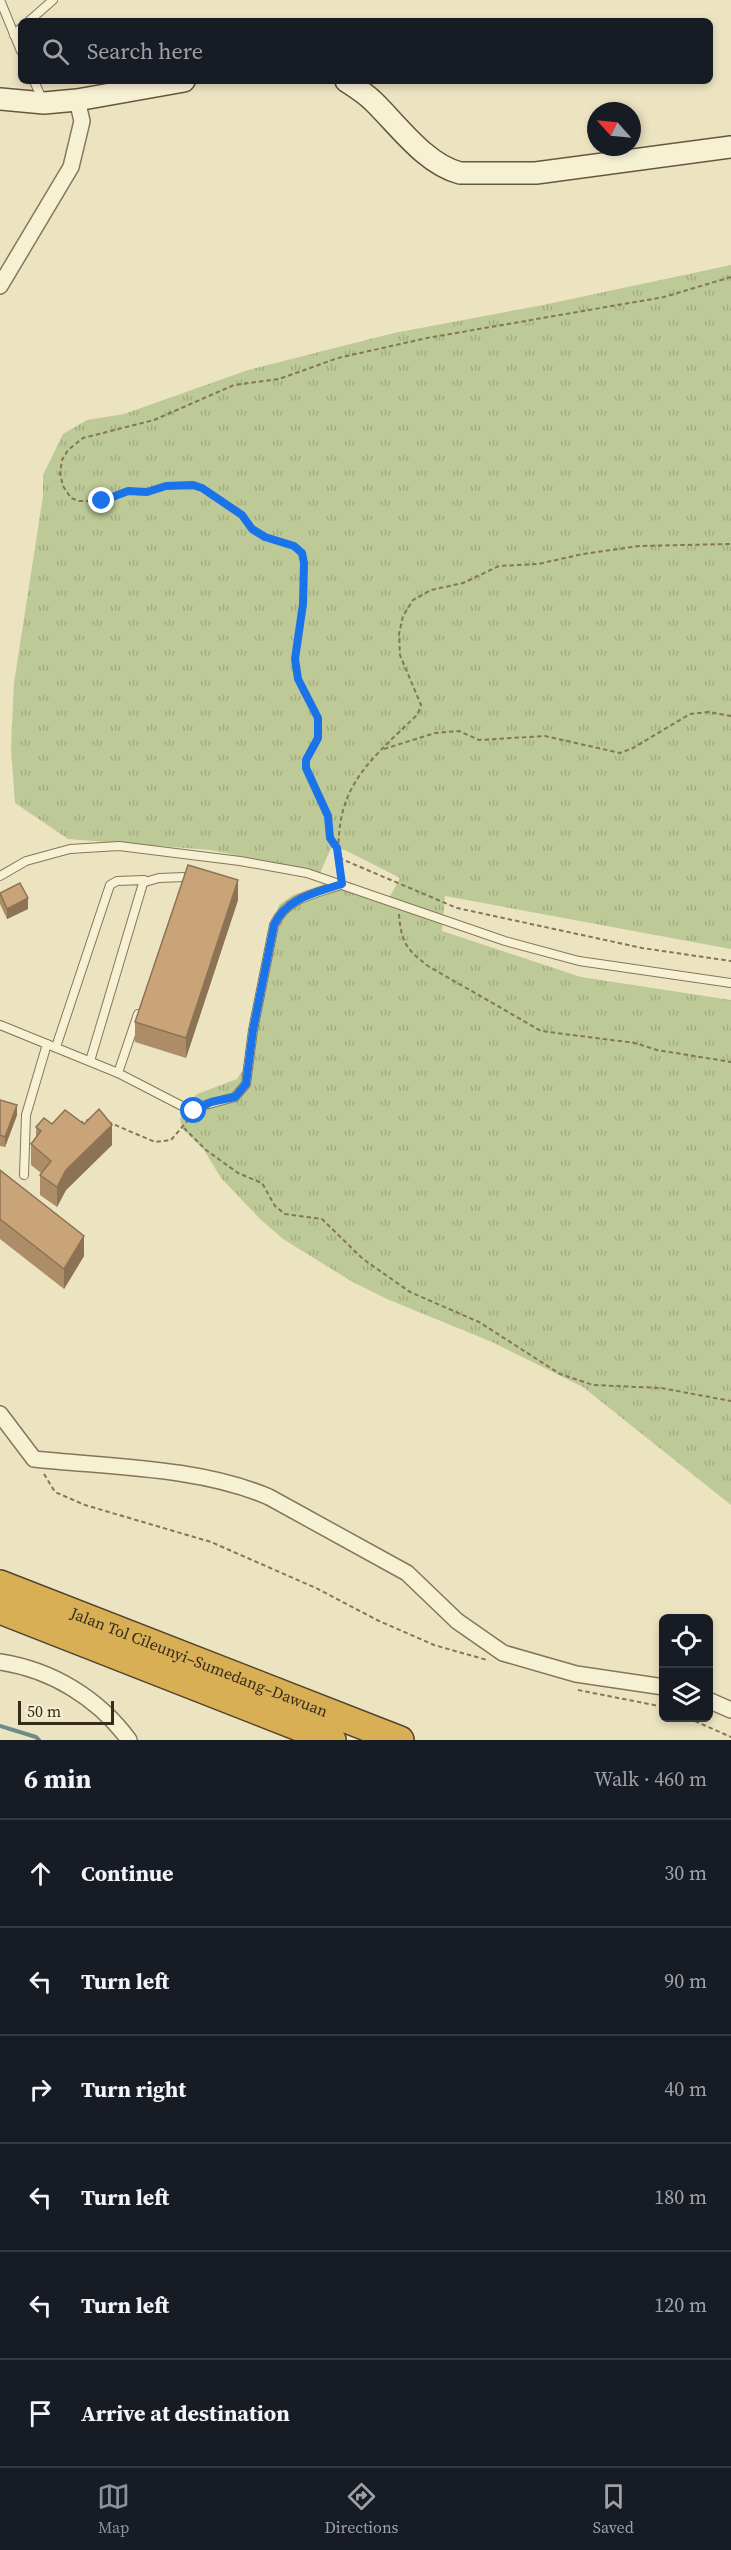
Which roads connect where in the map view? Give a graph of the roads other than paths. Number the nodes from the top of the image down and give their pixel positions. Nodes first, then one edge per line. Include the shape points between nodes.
1 (0, 0) edge
2 (53, 0) edge
3 (32, 18) edge
4 (18, 31) edge
5 (14, 35) junction
6 (18, 44) edge
7 (35, 84) edge
8 (167, 84) edge
9 (350, 84) edge
10 (0, 99) edge
11 (76, 100) junction
12 (44, 102) junction
13 (731, 147) edge
14 (0, 286) edge
15 (192, 855) junction
16 (0, 876) edge
17 (185, 877) junction
18 (145, 882) junction
19 (342, 884) junction
20 (181, 888) edge
21 (731, 983) edge
22 (140, 1007) edge
23 (0, 1025) edge
24 (47, 1044) junction
25 (56, 1047) junction
26 (90, 1061) junction
27 (118, 1073) junction
28 (24, 1175) dead end
29 (0, 1414) edge
30 (0, 1584) edge
31 (0, 1610) edge
32 (0, 1662) edge
33 (659, 1686) edge
34 (713, 1702) edge
35 (731, 1710) edge
36 (129, 1740) edge
37 (332, 1740) edge
38 (400, 1740) edge

1 - 5 lane
2 - 3 lane
4 - 5 lane
5 - 6 lane
7 - 12 lane
8 - 11 main road
9 - 13 main road via 370,98 430,158 460,173 536,173
10 - 12 main road
11 - 12 main road
11 - 14 street via 82,121 70,167
15 - 16 lane via 119,846 70,849 26,861
15 - 17 lane
15 - 19 lane via 307,873
17 - 18 lane
17 - 20 lane
18 - 25 lane via 117,881 110,885
18 - 26 lane
19 - 21 lane via 505,941 579,961
19 - 27 lane via 305,897 279,913 253,1030 246,1084 235,1097 194,1108 183,1106
22 - 27 lane
23 - 24 lane
24 - 25 lane
24 - 28 lane via 26,1115
25 - 26 lane
26 - 27 lane
29 - 33 street via 34,1460 205,1478 247,1488 407,1573 457,1621 503,1653 576,1674
30 - 38 highway, Jalan Tol Cileunyi–Sumedang–Dawuan
31 - 37 highway, Jalan Tol Cileunyi–Sumedang–Dawuan
32 - 36 street via 22,1665 69,1684 118,1724
34 - 35 street

